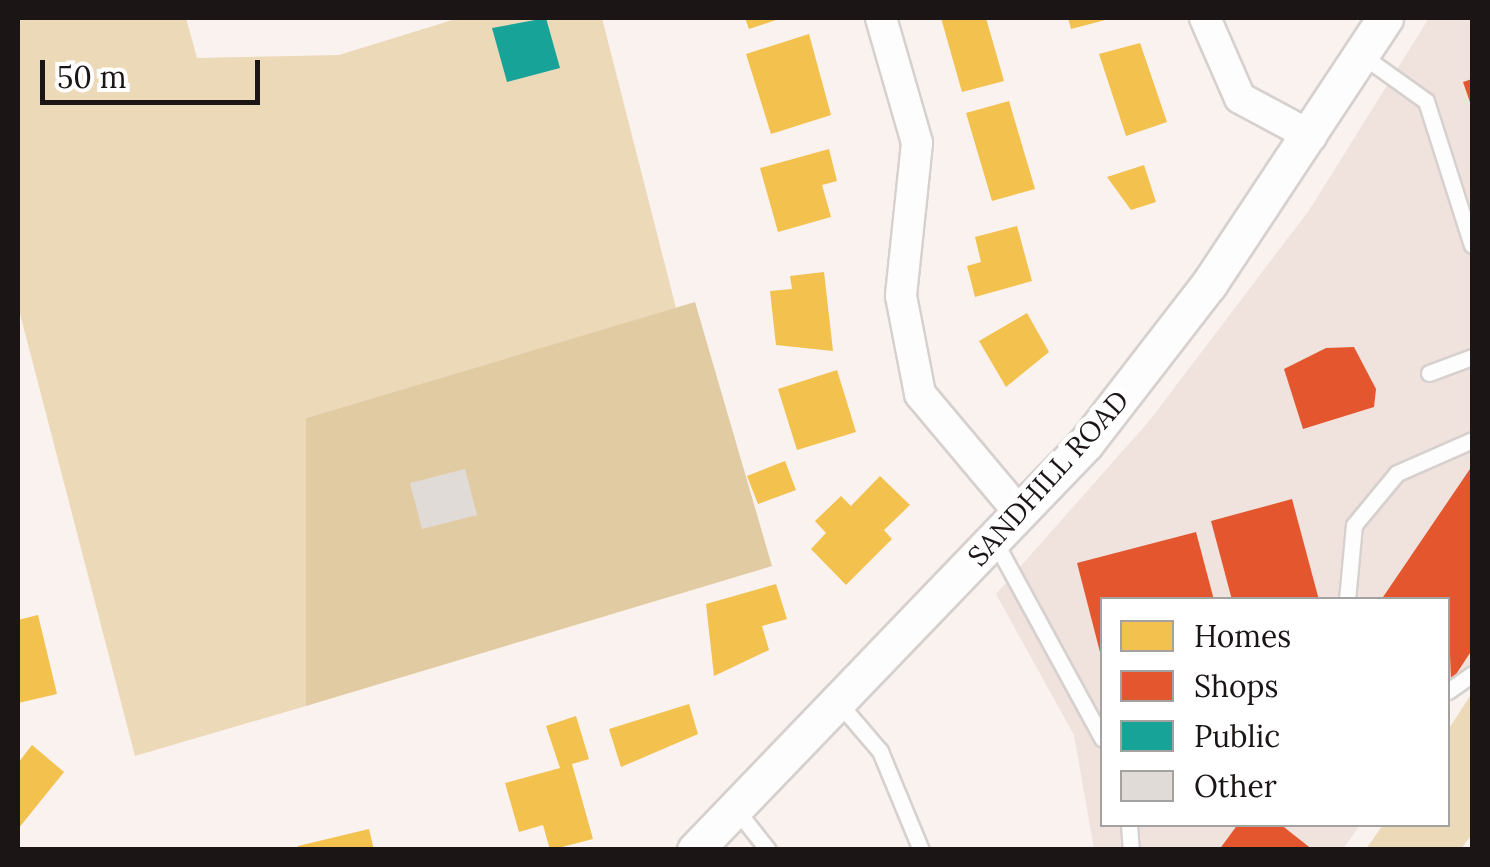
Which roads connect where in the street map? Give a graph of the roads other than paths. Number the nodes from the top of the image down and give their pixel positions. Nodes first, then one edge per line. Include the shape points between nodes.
1 (881, 18) edge
2 (1205, 18) edge
3 (1385, 18) edge
4 (1363, 56) junction
5 (1310, 136) junction
6 (1472, 245) edge
7 (1472, 358) edge
8 (1429, 374) dead end
9 (1472, 440) edge
10 (1020, 513) junction
11 (994, 540) junction
12 (1347, 597) edge
13 (1472, 674) edge
14 (1450, 690) edge
15 (838, 702) junction
16 (1100, 734) edge
17 (735, 808) junction
18 (695, 850) edge
19 (768, 850) edge
20 (921, 850) edge

1 - 10 street via 917,142 901,296 920,394
2 - 5 street via 1240,98
3 - 4 street, SANDHILL ROAD
4 - 5 street, SANDHILL ROAD
4 - 6 lane via 1426,101
5 - 10 street, SANDHILL ROAD via 1138,378
7 - 8 lane
9 - 12 lane via 1398,472 1354,525
10 - 11 street, SANDHILL ROAD
11 - 15 street, SANDHILL ROAD
11 - 16 lane
13 - 14 lane
15 - 17 street, SANDHILL ROAD
15 - 20 lane via 880,751
17 - 18 street, SANDHILL ROAD
17 - 19 lane

